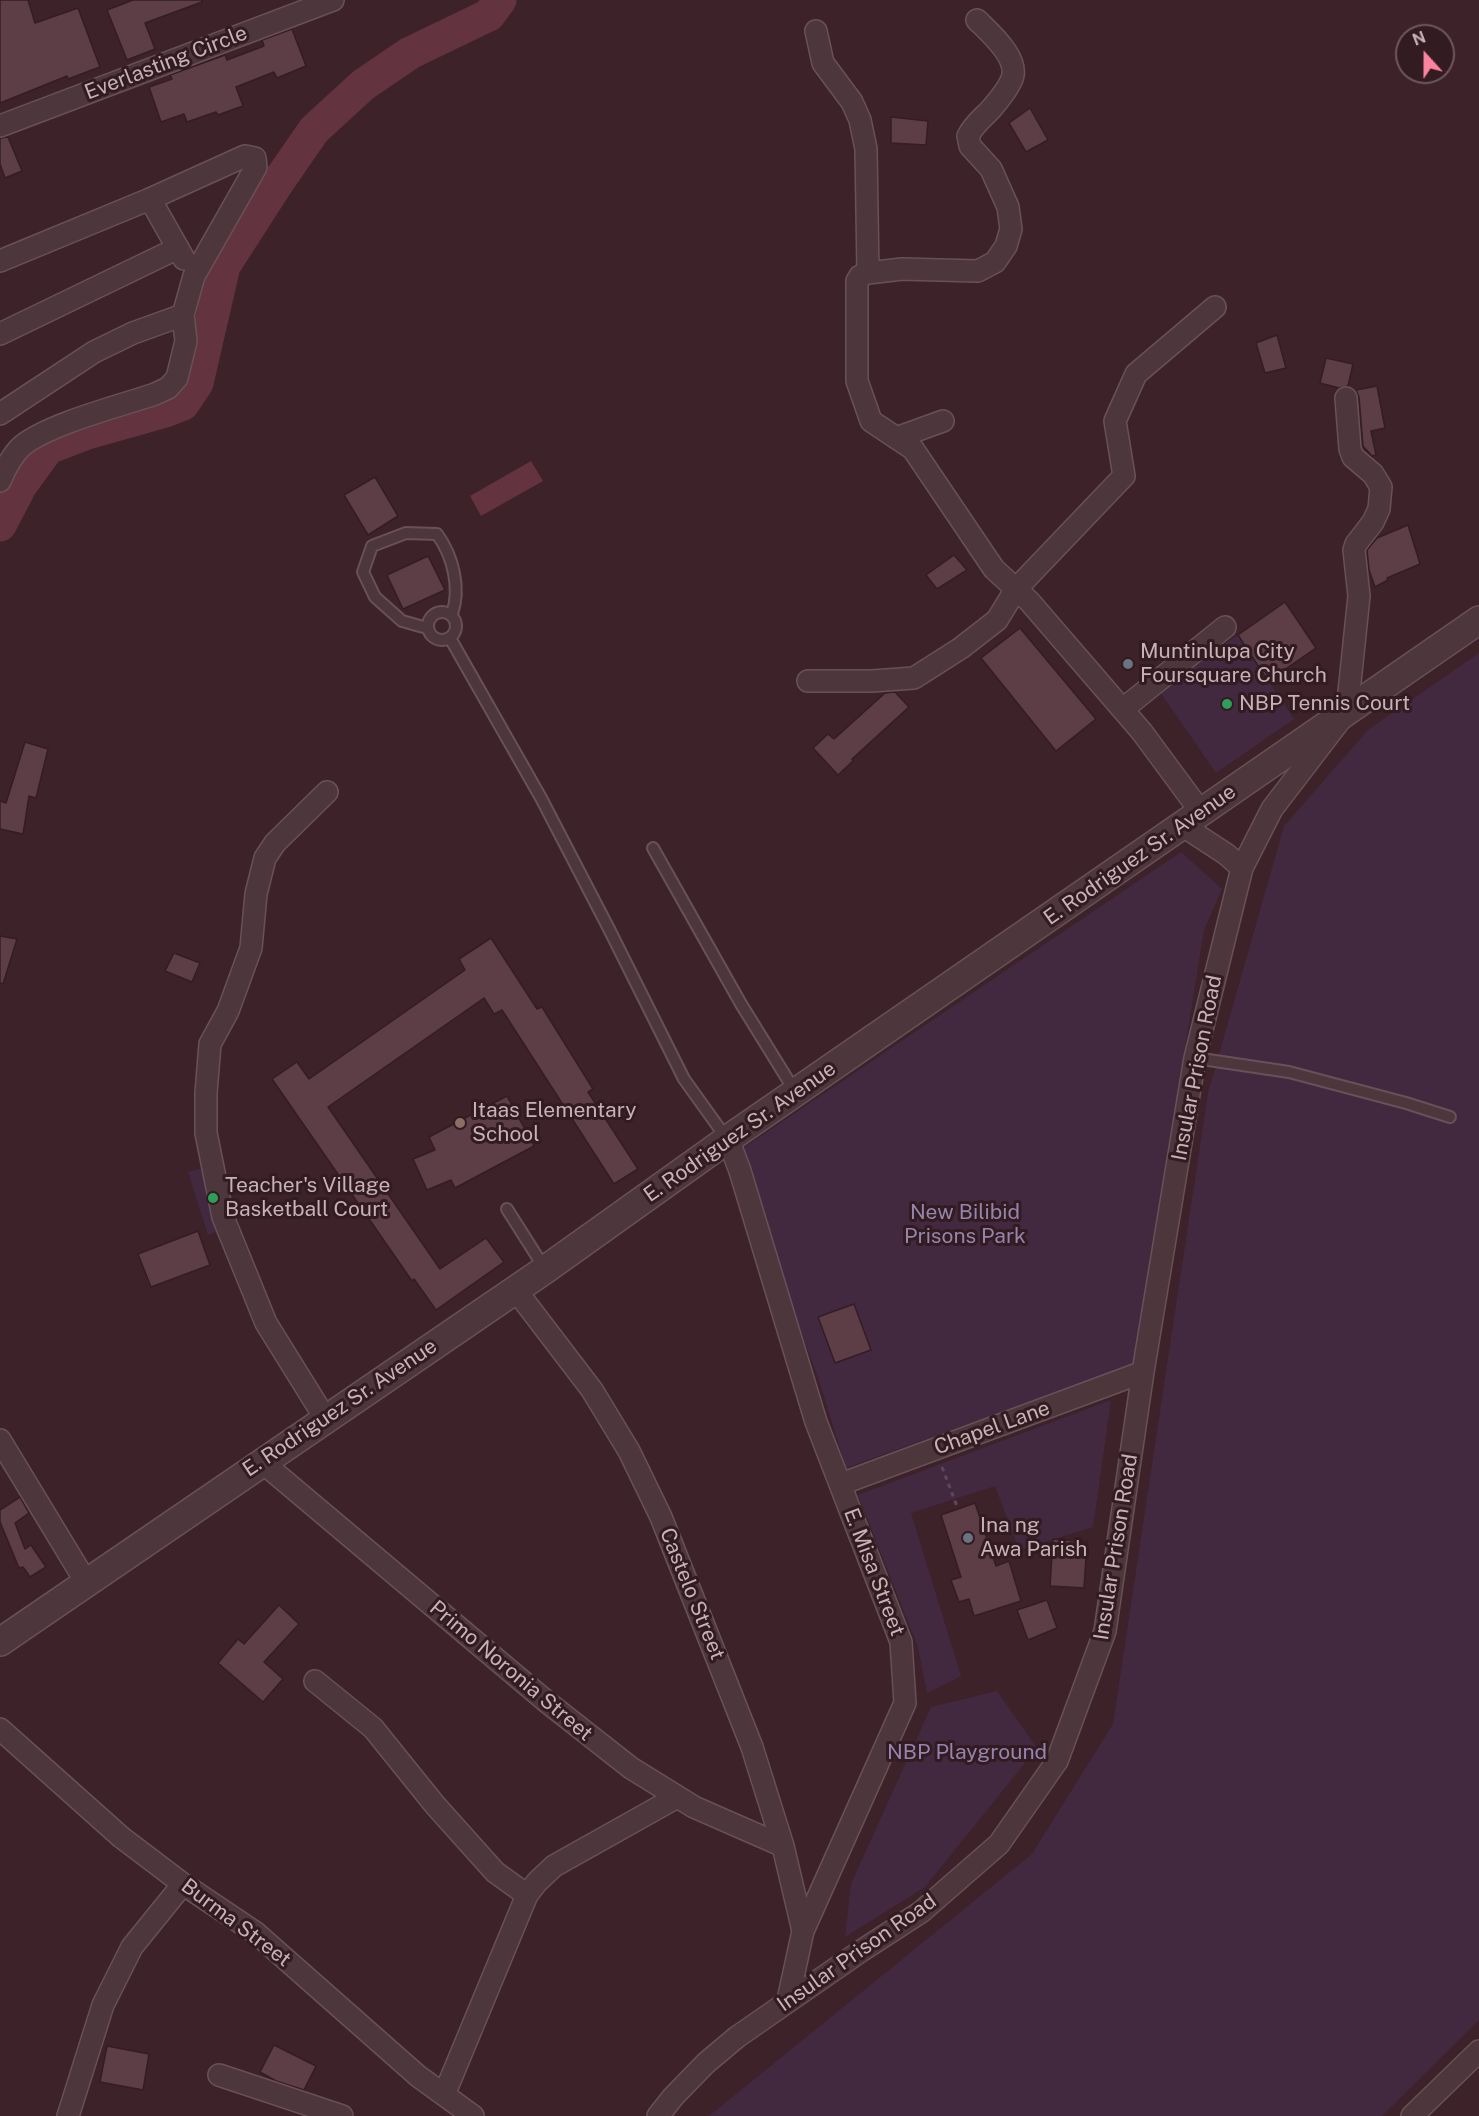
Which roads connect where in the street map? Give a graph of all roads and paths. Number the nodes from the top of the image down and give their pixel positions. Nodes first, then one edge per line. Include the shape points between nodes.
1 (333, 0) edge
2 (977, 20) dead end
3 (816, 31) dead end
4 (0, 126) edge
5 (150, 199) junction
6 (178, 248) junction
7 (0, 261) edge
8 (868, 273) junction
9 (194, 276) junction
10 (1215, 307) dead end
11 (183, 315) junction
12 (0, 334) edge
13 (1346, 398) dead end
14 (2, 406) edge
15 (943, 422) dead end
16 (896, 438) junction
17 (0, 481) edge
18 (1016, 589) junction
19 (452, 614) junction
20 (1479, 620) edge
21 (1225, 627) dead end
22 (427, 628) junction
23 (450, 638) junction
24 (808, 681) dead end
25 (1123, 709) junction
26 (1347, 711) junction
27 (327, 792) dead end
28 (1192, 819) junction
29 (653, 848) dead end
30 (1242, 868) junction
31 (1195, 1058) junction
32 (796, 1093) junction
33 (1450, 1117) dead end
34 (728, 1139) junction
35 (507, 1209) dead end
36 (546, 1269) junction
37 (515, 1289) junction
38 (1143, 1372) junction
39 (325, 1418) junction
40 (0, 1440) edge
41 (935, 1449) junction
42 (262, 1462) junction
43 (841, 1484) junction
44 (958, 1509) dead end
45 (86, 1582) junction
46 (0, 1642) edge
47 (315, 1681) dead end
48 (0, 1729) edge
49 (677, 1797) junction
50 (783, 1846) junction
51 (183, 1884) junction
52 (527, 1895) junction
53 (803, 1931) junction
54 (788, 2000) junction
55 (1478, 2053) edge
56 (219, 2075) dead end
57 (444, 2095) junction
58 (68, 2116) edge
59 (342, 2116) edge
60 (473, 2116) edge
61 (658, 2116) edge
62 (1412, 2116) edge

1 - 4 street, Everlasting Circle
2 - 8 street via 1007,53 1013,74 1012,81 968,136 970,146 991,169 1008,207 1011,229 1006,246 995,262 978,271 902,269
3 - 8 street via 823,63 852,102 860,120 866,149
5 - 6 street
5 - 7 street
5 - 9 street via 244,156 255,158 256,167
6 - 9 street
6 - 12 street
8 - 16 street via 857,281 857,381 871,422
9 - 11 street
10 - 18 street via 1136,374 1115,421 1124,476
11 - 14 street via 94,352
11 - 17 street via 186,341 177,378 168,388 43,434 22,446
13 - 26 street via 1353,457 1373,474 1381,487 1376,515 1354,550 1359,596
15 - 16 street
16 - 18 street via 913,449 994,569
18 - 24 street via 997,620 914,678
18 - 25 street
19 - 22 lane via 441,611 430,617
19 - 22 lane via 456,580 446,547 437,534 406,533 372,546 363,572 375,597 402,621
19 - 23 lane via 457,627
20 - 26 street, E. Rodriguez Sr. Avenue
21 - 25 street
22 - 23 lane via 432,637 441,641
23 - 34 lane via 541,798 684,1079
25 - 28 street via 1142,732
26 - 28 street, E. Rodriguez Sr. Avenue
26 - 30 street, Insular Prison Road via 1272,809
27 - 39 street via 265,858 256,894 252,948 228,1011 210,1044 206,1093 207,1133 223,1217 266,1323
28 - 30 street
28 - 32 street, E. Rodriguez Sr. Avenue
29 - 32 lane
30 - 31 street, Insular Prison Road
31 - 33 lane via 1289,1072
31 - 38 street, Insular Prison Road
32 - 34 street, E. Rodriguez Sr. Avenue
34 - 36 street, E. Rodriguez Sr. Avenue
34 - 43 street, E. Misa Street via 816,1422
35 - 36 lane
36 - 37 street, E. Rodriguez Sr. Avenue
37 - 39 street, E. Rodriguez Sr. Avenue
37 - 50 street, Castelo Street via 592,1390 657,1508 752,1747
38 - 41 street, Chapel Lane
38 - 54 street, Insular Prison Road via 1105,1631 1057,1761 999,1844 921,1912
39 - 42 street, E. Rodriguez Sr. Avenue
40 - 45 street
41 - 43 street, Chapel Lane
41 - 44 path
42 - 45 street, E. Rodriguez Sr. Avenue
42 - 49 street, Primo Noronia Street via 547,1702 631,1768
43 - 53 street, E. Misa Street via 901,1642 905,1703
45 - 46 street, E. Rodriguez Sr. Avenue
47 - 52 street via 373,1728 495,1872
48 - 51 street, Burma Street via 121,1836
49 - 50 street, Primo Noronia Street
49 - 52 street via 554,1866
50 - 53 street, Castelo Street
51 - 57 street, Burma Street via 256,1933
51 - 58 street via 132,1947 103,2005
52 - 57 street
53 - 54 street, E. Misa Street
54 - 61 street, Insular Prison Road via 706,2062
55 - 62 street
56 - 59 street
57 - 60 street, Burma Street

